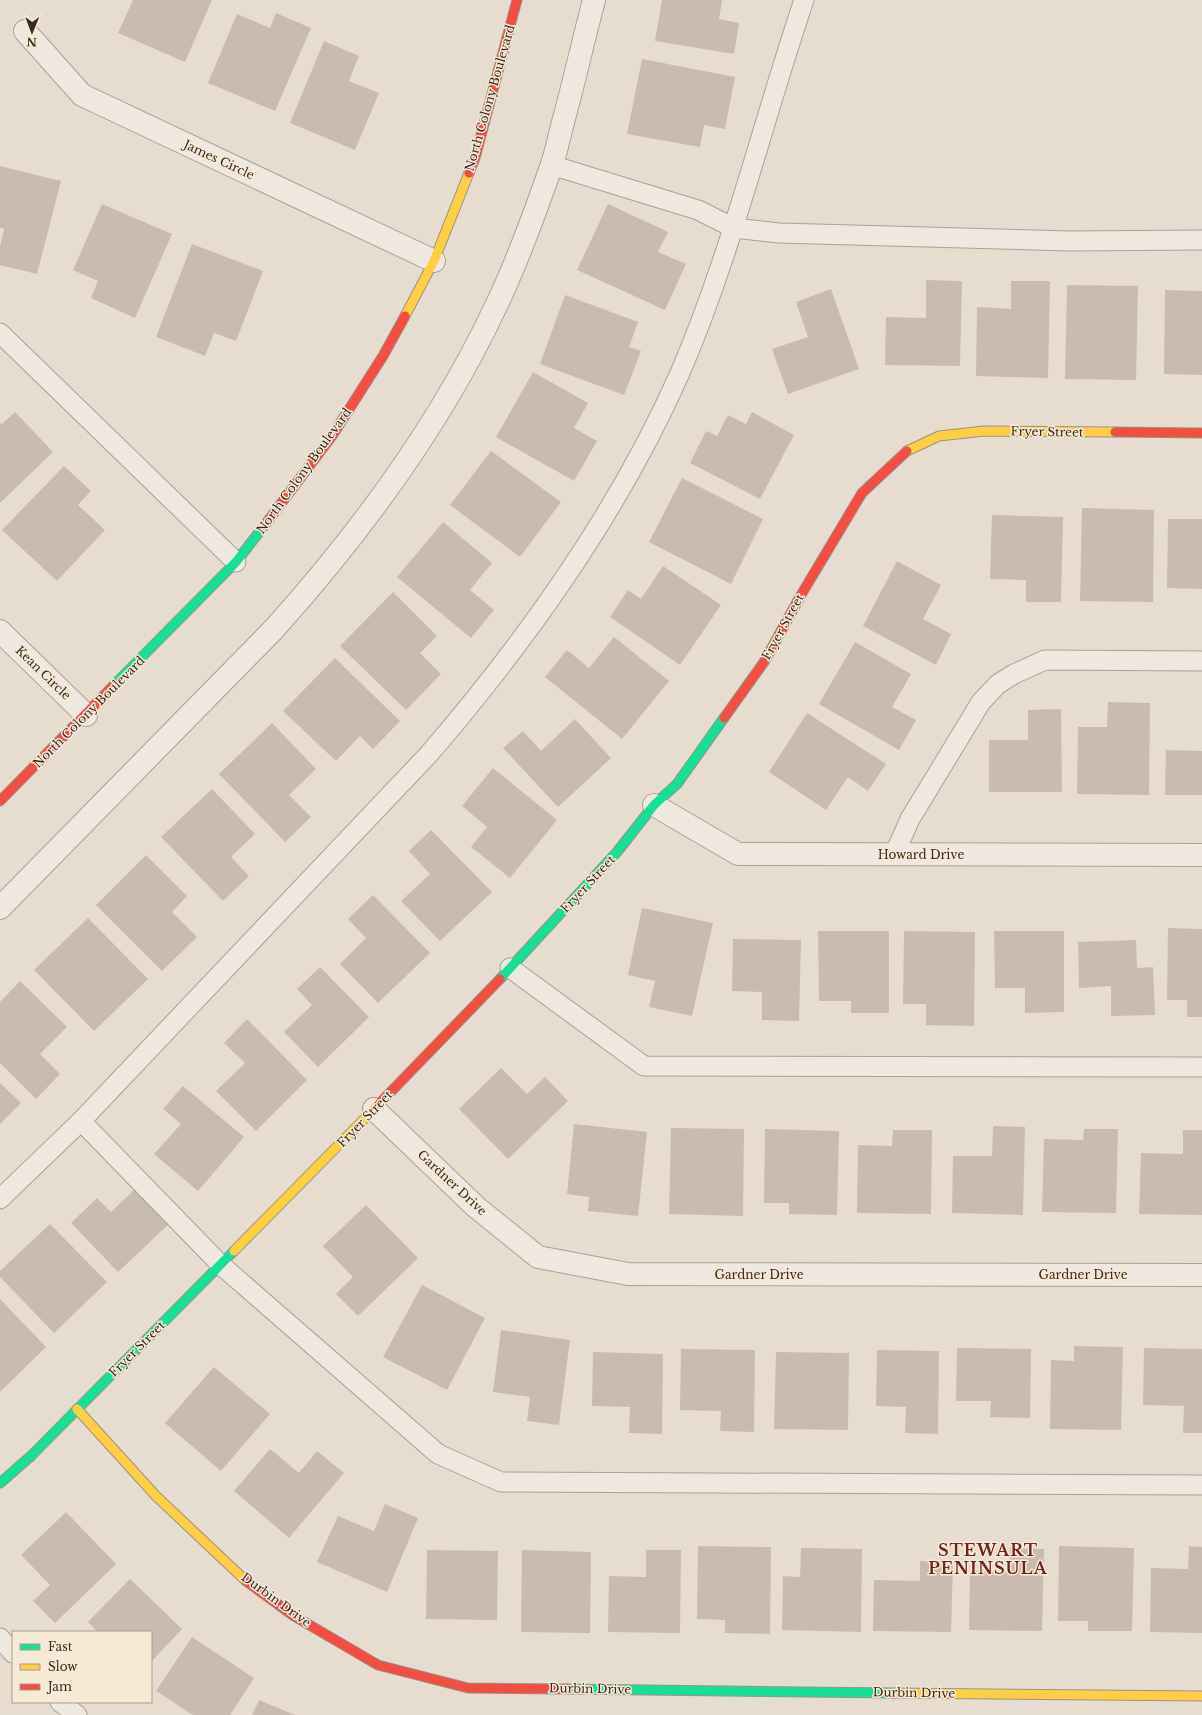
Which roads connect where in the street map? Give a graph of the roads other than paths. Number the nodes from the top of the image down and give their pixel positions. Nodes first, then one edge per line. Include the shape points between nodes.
1 (517, 0) edge
2 (594, 0) edge
3 (804, 0) edge
4 (25, 31) dead end
5 (551, 165) junction
6 (734, 228) junction
7 (1202, 240) edge
8 (434, 261) junction
9 (0, 333) edge
10 (1202, 433) edge
11 (236, 562) junction
12 (0, 631) edge
13 (1202, 661) edge
14 (86, 715) junction
15 (0, 801) edge
16 (654, 805) junction
17 (894, 855) junction
18 (1202, 855) edge
19 (0, 908) edge
20 (510, 968) junction
21 (1202, 1067) edge
22 (374, 1109) junction
23 (82, 1121) junction
24 (0, 1199) edge
25 (221, 1265) junction
26 (1202, 1276) edge
27 (77, 1409) junction
28 (0, 1482) edge
29 (1202, 1485) edge
30 (0, 1638) edge
31 (12, 1652) edge
32 (1202, 1696) edge
33 (61, 1703) edge
34 (77, 1715) edge

1 - 8 street, North Colony Boulevard via 475,158
2 - 5 street
3 - 6 lane
4 - 8 street, James Circle via 82,95
5 - 6 lane via 698,210
5 - 19 street via 497,304 449,395 391,485 315,583 274,629
6 - 7 lane via 779,234 1070,241
6 - 23 lane via 679,373 641,452 579,560 481,694 429,754
8 - 11 street, North Colony Boulevard via 383,356 332,436
9 - 11 lane
10 - 16 street, Fryer Street via 984,432 939,436 907,452 862,493 800,595 764,662 677,784
11 - 14 street, North Colony Boulevard
12 - 14 street, Kean Circle
13 - 17 lane via 1045,660 998,684 981,702 910,819
14 - 15 street, North Colony Boulevard
16 - 17 street, Howard Drive via 738,854
16 - 20 street, Fryer Street via 617,852
17 - 18 street, Howard Drive
20 - 21 lane via 644,1066
20 - 22 street, Fryer Street
22 - 25 street, Fryer Street
22 - 26 street, Gardner Drive via 476,1207 538,1257 628,1274
23 - 24 lane
23 - 25 lane
25 - 27 street, Fryer Street
25 - 29 lane via 438,1454 501,1482
27 - 28 street, Fryer Street via 31,1456
27 - 32 street, Durbin Drive via 156,1496 249,1583 294,1616 378,1665 468,1688
30 - 31 lane
33 - 34 lane

